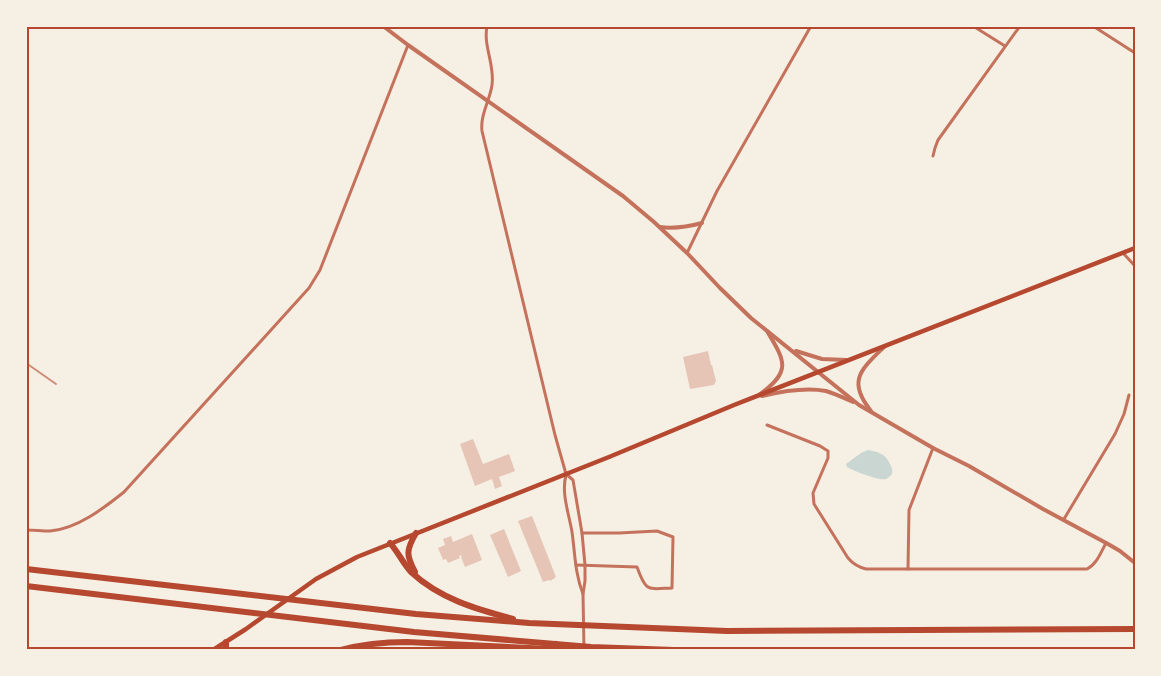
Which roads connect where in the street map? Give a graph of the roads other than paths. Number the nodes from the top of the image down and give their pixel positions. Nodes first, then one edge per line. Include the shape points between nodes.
1 (383, 26) edge
2 (487, 26) edge
3 (811, 26) edge
4 (973, 26) edge
5 (1020, 26) edge
6 (1093, 26) edge
7 (408, 45) junction
8 (1005, 46) junction
9 (1135, 53) edge
10 (488, 101) junction
11 (933, 156) dead end
12 (702, 223) junction
13 (660, 227) junction
14 (1135, 248) edge
15 (687, 253) junction
16 (1123, 253) junction
17 (1135, 266) edge
18 (766, 330) junction
19 (885, 346) junction
20 (791, 349) junction
21 (850, 360) junction
22 (818, 372) junction
23 (1129, 395) dead end
24 (755, 397) junction
25 (859, 405) junction
26 (872, 412) junction
27 (767, 425) dead end
28 (933, 448) junction
29 (566, 474) junction
30 (1064, 519) junction
31 (26, 530) edge
32 (416, 533) junction
33 (582, 533) junction
34 (390, 543) junction
35 (1106, 543) junction
36 (1135, 563) edge
37 (576, 565) junction
38 (585, 565) junction
39 (26, 569) edge
40 (908, 569) junction
41 (418, 578) junction
42 (26, 586) edge
43 (583, 594) junction
44 (529, 623) junction
45 (1135, 629) edge
46 (226, 642) junction
47 (556, 644) junction
48 (588, 648) edge
49 (213, 650) edge
50 (226, 650) edge
51 (341, 650) edge
52 (674, 650) edge

1 - 7 street
2 - 10 street via 486,41 492,75
3 - 12 street
4 - 8 street
5 - 8 street
6 - 9 street
7 - 10 street
7 - 31 street via 320,270 309,288 124,492 106,507 66,527
8 - 11 street via 938,140
10 - 13 street via 623,196
10 - 29 street via 482,130
12 - 13 street via 673,229
12 - 15 street
13 - 15 street
14 - 16 main road
15 - 18 street
16 - 17 street
16 - 19 main road
18 - 20 street
18 - 24 street via 783,365 775,382
19 - 21 main road
19 - 26 street via 862,369 858,382 860,395
20 - 21 street via 822,359
20 - 22 street
21 - 22 main road
22 - 24 main road
22 - 25 street
23 - 30 street via 1115,434
24 - 25 street via 786,391 826,391
24 - 29 main road
25 - 26 street
26 - 28 street
27 - 40 street via 828,451 814,493 814,504 851,561 866,569
28 - 30 street
28 - 40 street via 908,510
29 - 32 main road
29 - 33 street via 573,480
29 - 37 street via 564,484
30 - 35 street
32 - 34 main road
32 - 41 highway via 408,553
33 - 38 street
33 - 38 street via 657,531 673,538 672,588 650,589 643,583 636,567
34 - 41 highway
34 - 46 main road via 344,562
35 - 36 street
35 - 40 street via 1093,566 1087,568
37 - 38 street
37 - 43 street
38 - 43 street
39 - 44 highway via 416,614
41 - 44 highway via 457,602
42 - 47 highway via 371,627
43 - 48 street
44 - 45 highway via 727,631
46 - 49 main road
46 - 50 highway
47 - 48 highway
47 - 51 highway via 549,649 386,642
48 - 52 highway

